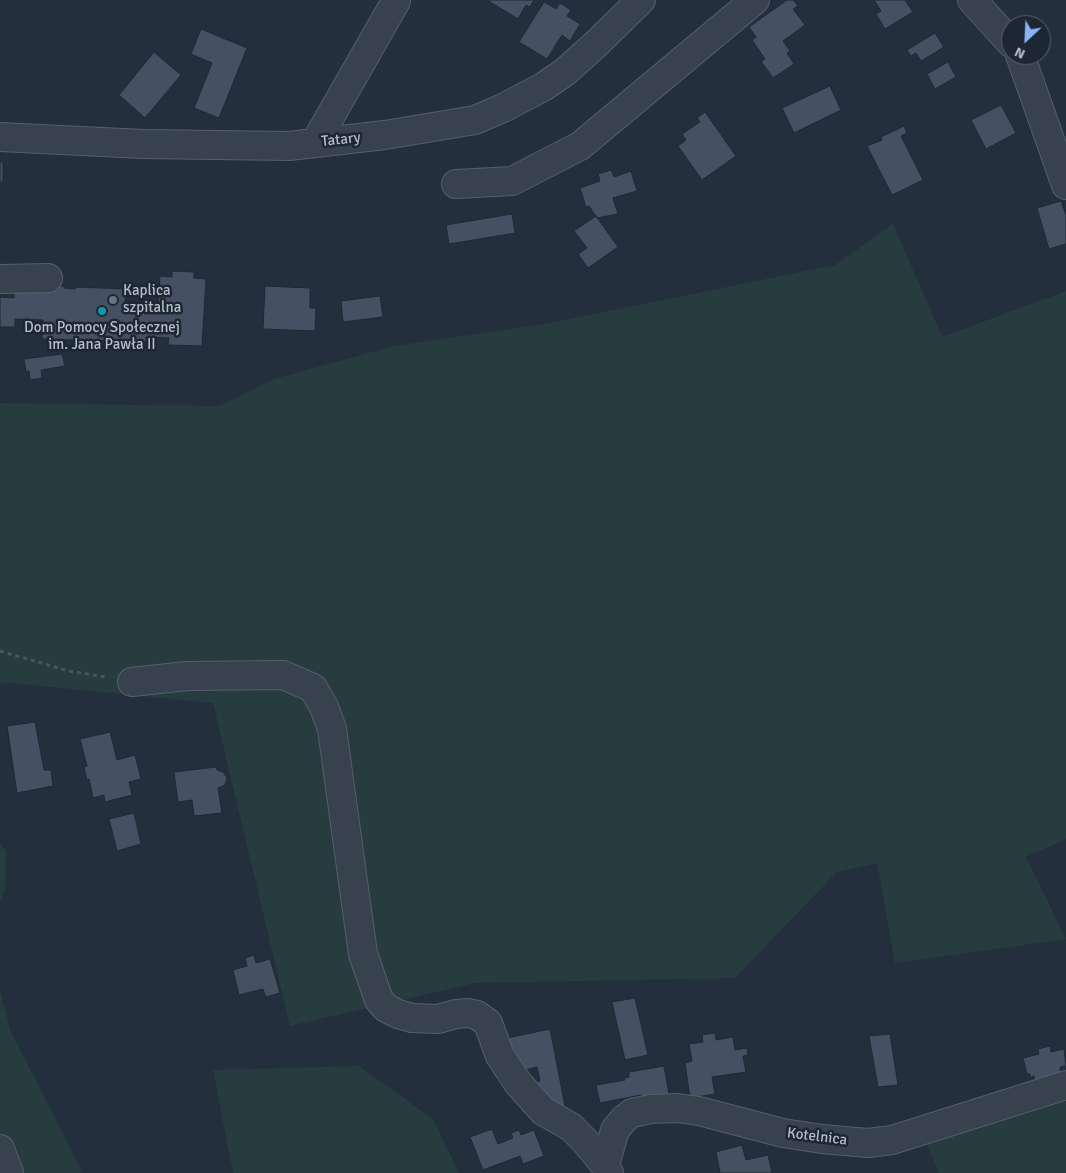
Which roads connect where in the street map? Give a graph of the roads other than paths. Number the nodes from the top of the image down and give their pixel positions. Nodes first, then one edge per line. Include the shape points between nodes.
1 (641, 0) edge
2 (754, 0) edge
3 (972, 0) edge
4 (396, 1) edge
5 (1001, 32) edge
6 (1024, 65) edge
7 (0, 137) edge
8 (315, 143) junction
9 (456, 184) dead end
10 (1066, 185) edge
11 (48, 278) dead end
12 (0, 280) edge
13 (132, 682) road end
14 (1066, 1085) edge
15 (0, 1149) edge
16 (607, 1169) edge
17 (9, 1173) edge

1 - 8 street, Tatary via 565,72 503,108 475,120 385,136
2 - 9 street via 580,146 512,181
3 - 5 street
4 - 8 street
6 - 10 street
7 - 8 street, Tatary via 143,144 289,146
11 - 12 street
13 - 16 street via 187,676 283,675 313,688 332,729 363,954 380,1000 386,1008 412,1018 438,1019 468,1013 488,1023 500,1056 518,1082 543,1111 571,1127
14 - 16 street, Kotelnica via 892,1140 868,1143 783,1133 699,1111 651,1109 632,1113 615,1130
15 - 17 street

